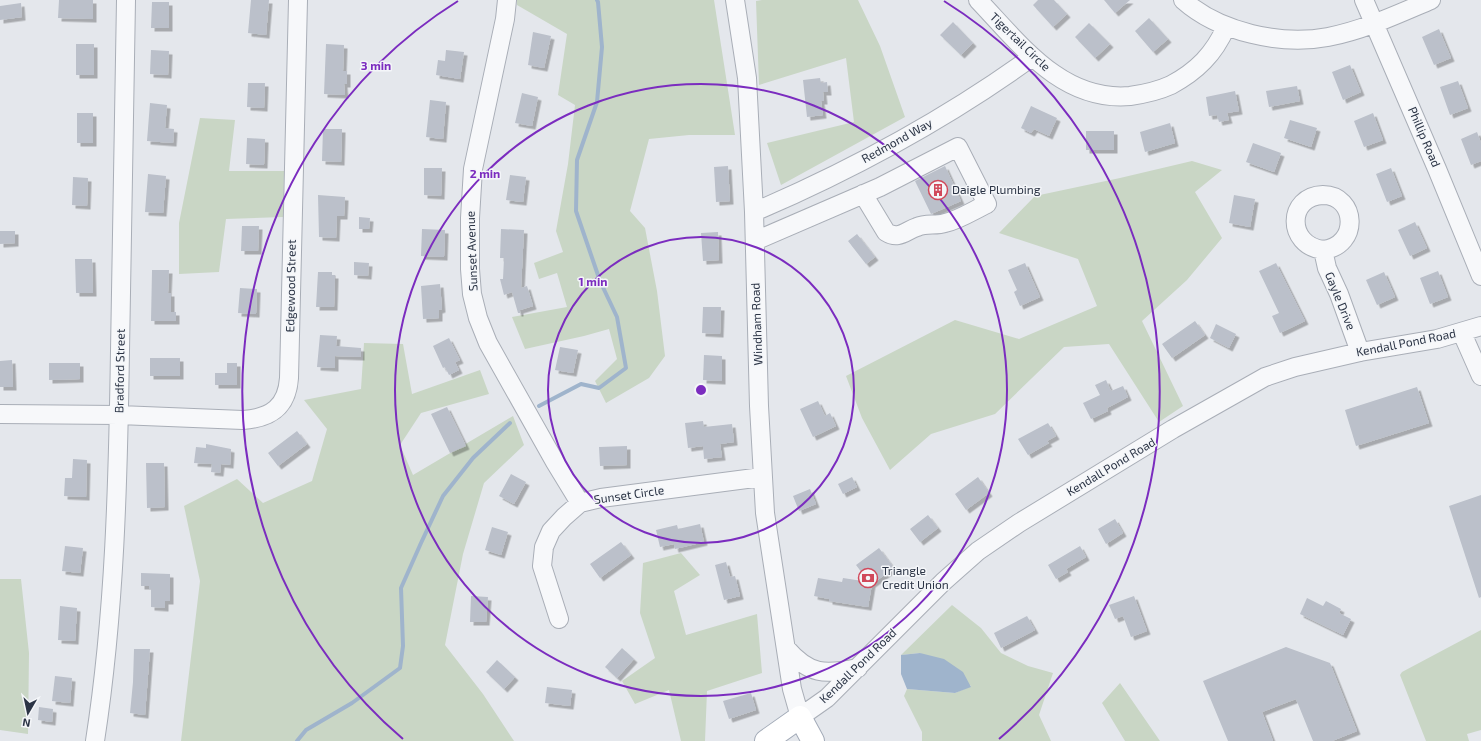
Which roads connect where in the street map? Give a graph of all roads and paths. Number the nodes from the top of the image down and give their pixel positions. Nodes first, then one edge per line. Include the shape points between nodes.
1 (126, 0) edge
2 (298, 0) edge
3 (507, 0) edge
4 (735, 0) edge
5 (978, 0) edge
6 (1183, 0) edge
7 (1364, 0) edge
8 (1431, 0) edge
9 (1375, 23) junction
10 (1226, 27) junction
11 (1032, 57) junction
12 (863, 194) junction
13 (754, 212) junction
14 (755, 241) junction
15 (1323, 250) dead end
16 (1481, 276) edge
17 (1481, 326) edge
18 (1462, 333) junction
19 (1360, 352) junction
20 (1481, 376) edge
21 (0, 414) edge
22 (119, 415) junction
23 (762, 477) junction
24 (580, 503) junction
25 (559, 619) dead end
26 (786, 648) junction
27 (858, 668) junction
28 (800, 717) junction
29 (95, 741) edge
30 (766, 741) edge
31 (813, 741) edge

1 - 22 street, Bradford Street
2 - 22 street, Edgewood Street via 288,390 281,404 272,413 259,419
3 - 24 street, Sunset Avenue via 473,170 470,249 472,294 488,343
4 - 13 street, Windham Road via 747,78
5 - 11 street, Tigertail Circle
6 - 10 street
7 - 9 street, Phillip Road
8 - 9 street
9 - 10 street via 1348,33 1308,39 1258,35
9 - 16 street, Phillip Road
10 - 11 street, Tigertail Circle via 1220,41 1200,66 1151,93 1119,97 1089,93 1062,80
11 - 13 street, Redmond Way via 974,97 882,150 809,188
12 - 12 street via 958,147 987,204 946,223 925,225 893,236 886,232
12 - 14 street
13 - 14 street, Windham Road
14 - 23 street, Windham Road
15 - 19 street, Gayle Drive via 1327,268
17 - 18 street, Kendall Pond Road
18 - 19 street, Kendall Pond Road
18 - 20 street
19 - 27 street, Kendall Pond Road via 1295,367 1265,377 1024,519 959,567
21 - 22 street, Edgewood Street
22 - 29 street, Bradford Street via 114,552 106,658
23 - 24 street, Sunset Circle
23 - 26 street, Windham Road
24 - 25 street, Sunset Circle via 550,531 544,547 542,566
26 - 27 street via 800,663 813,670 831,672
26 - 28 street, Windham Road via 792,689
27 - 28 street, Kendall Pond Road via 827,698
28 - 30 main road
28 - 31 main road

